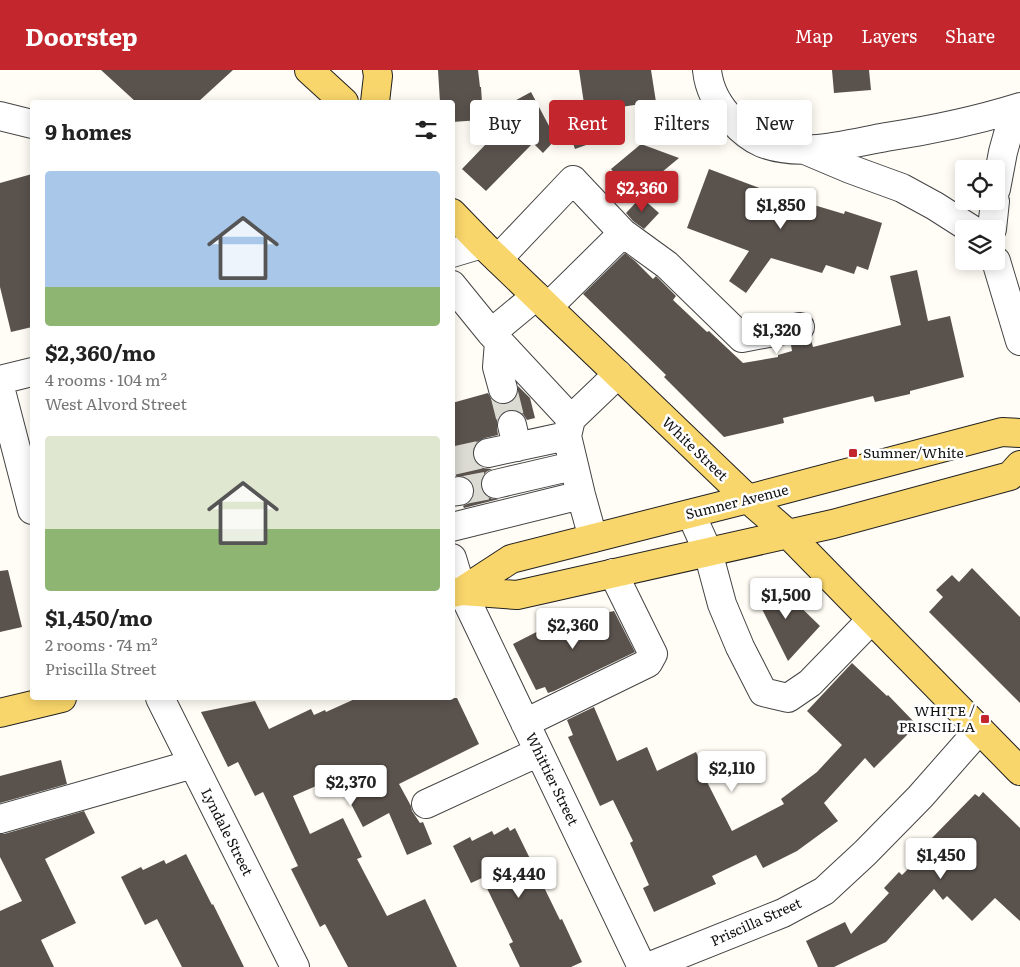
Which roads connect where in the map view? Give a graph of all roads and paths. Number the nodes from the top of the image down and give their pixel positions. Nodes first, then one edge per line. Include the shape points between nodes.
1 (309, 70) edge
2 (377, 70) edge
3 (707, 70) edge
4 (342, 100) edge
5 (375, 100) edge
6 (1020, 107) edge
7 (1020, 114) edge
8 (0, 116) edge
9 (30, 124) edge
10 (805, 150) junction
11 (1001, 160) edge
12 (455, 216) edge
13 (957, 220) edge
14 (623, 232) junction
15 (455, 237) edge
16 (490, 252) junction
17 (455, 253) edge
18 (999, 270) edge
19 (455, 289) edge
20 (542, 302) junction
21 (800, 327) dead end
22 (495, 338) junction
23 (1020, 340) edge
24 (30, 372) edge
25 (618, 374) junction
26 (0, 380) edge
27 (0, 387) edge
28 (503, 390) tunnel mouth
29 (569, 428) junction
30 (1020, 433) edge
31 (488, 454) tunnel mouth
32 (1020, 465) edge
33 (574, 466) junction
34 (496, 484) tunnel mouth
35 (580, 494) junction
36 (748, 499) junction
37 (30, 502) edge
38 (691, 514) junction
39 (455, 526) edge
40 (787, 534) junction
41 (593, 538) junction
42 (708, 552) junction
43 (613, 573) junction
44 (455, 578) edge
45 (457, 592) edge
46 (871, 620) junction
47 (54, 700) edge
48 (161, 700) edge
49 (0, 713) edge
50 (525, 723) junction
51 (979, 730) junction
52 (539, 752) junction
53 (193, 764) junction
54 (1020, 771) edge
55 (426, 804) dead end
56 (0, 819) edge
57 (295, 967) edge
58 (642, 967) edge
59 (648, 967) edge

1 - 4 main road
2 - 5 main road
3 - 10 street via 713,95 739,128 762,143
6 - 10 street via 952,126
7 - 11 street via 1008,134
8 - 9 street
10 - 13 street via 902,188
12 - 16 main road, White Street
14 - 16 street via 573,180
14 - 20 street
14 - 21 street via 667,265 742,338
15 - 16 street
16 - 17 street
16 - 20 main road, White Street
18 - 23 street
19 - 22 street
20 - 22 street
20 - 25 main road, White Street
22 - 28 street
22 - 29 street
24 - 26 street
25 - 29 street
25 - 36 main road, White Street
27 - 37 street
29 - 31 street via 514,436
29 - 33 street
30 - 36 main road, Sumner Avenue via 1002,432
32 - 40 main road via 1010,476
33 - 34 street
33 - 35 street
35 - 39 street
35 - 41 street
36 - 38 main road, Sumner Avenue
36 - 40 main road, White Street
38 - 41 main road, Sumner Avenue
38 - 42 street
40 - 42 main road
40 - 46 main road, White Street
41 - 45 main road, Sumner Avenue via 511,558
42 - 43 main road
42 - 46 street via 722,604 763,692 788,698 810,683
43 - 45 main road via 517,595
43 - 50 street via 653,654 648,663
44 - 45 street, Whittier Street
45 - 50 street, Whittier Street
46 - 51 main road, White Street
47 - 49 main road
48 - 53 street, Lyndale Street
50 - 52 street, Whittier Street
51 - 54 main road, White Street
51 - 59 street, Priscilla Street via 913,804 824,891 783,913
52 - 55 street
52 - 58 street, Whittier Street
53 - 56 street
53 - 57 street, Lyndale Street

